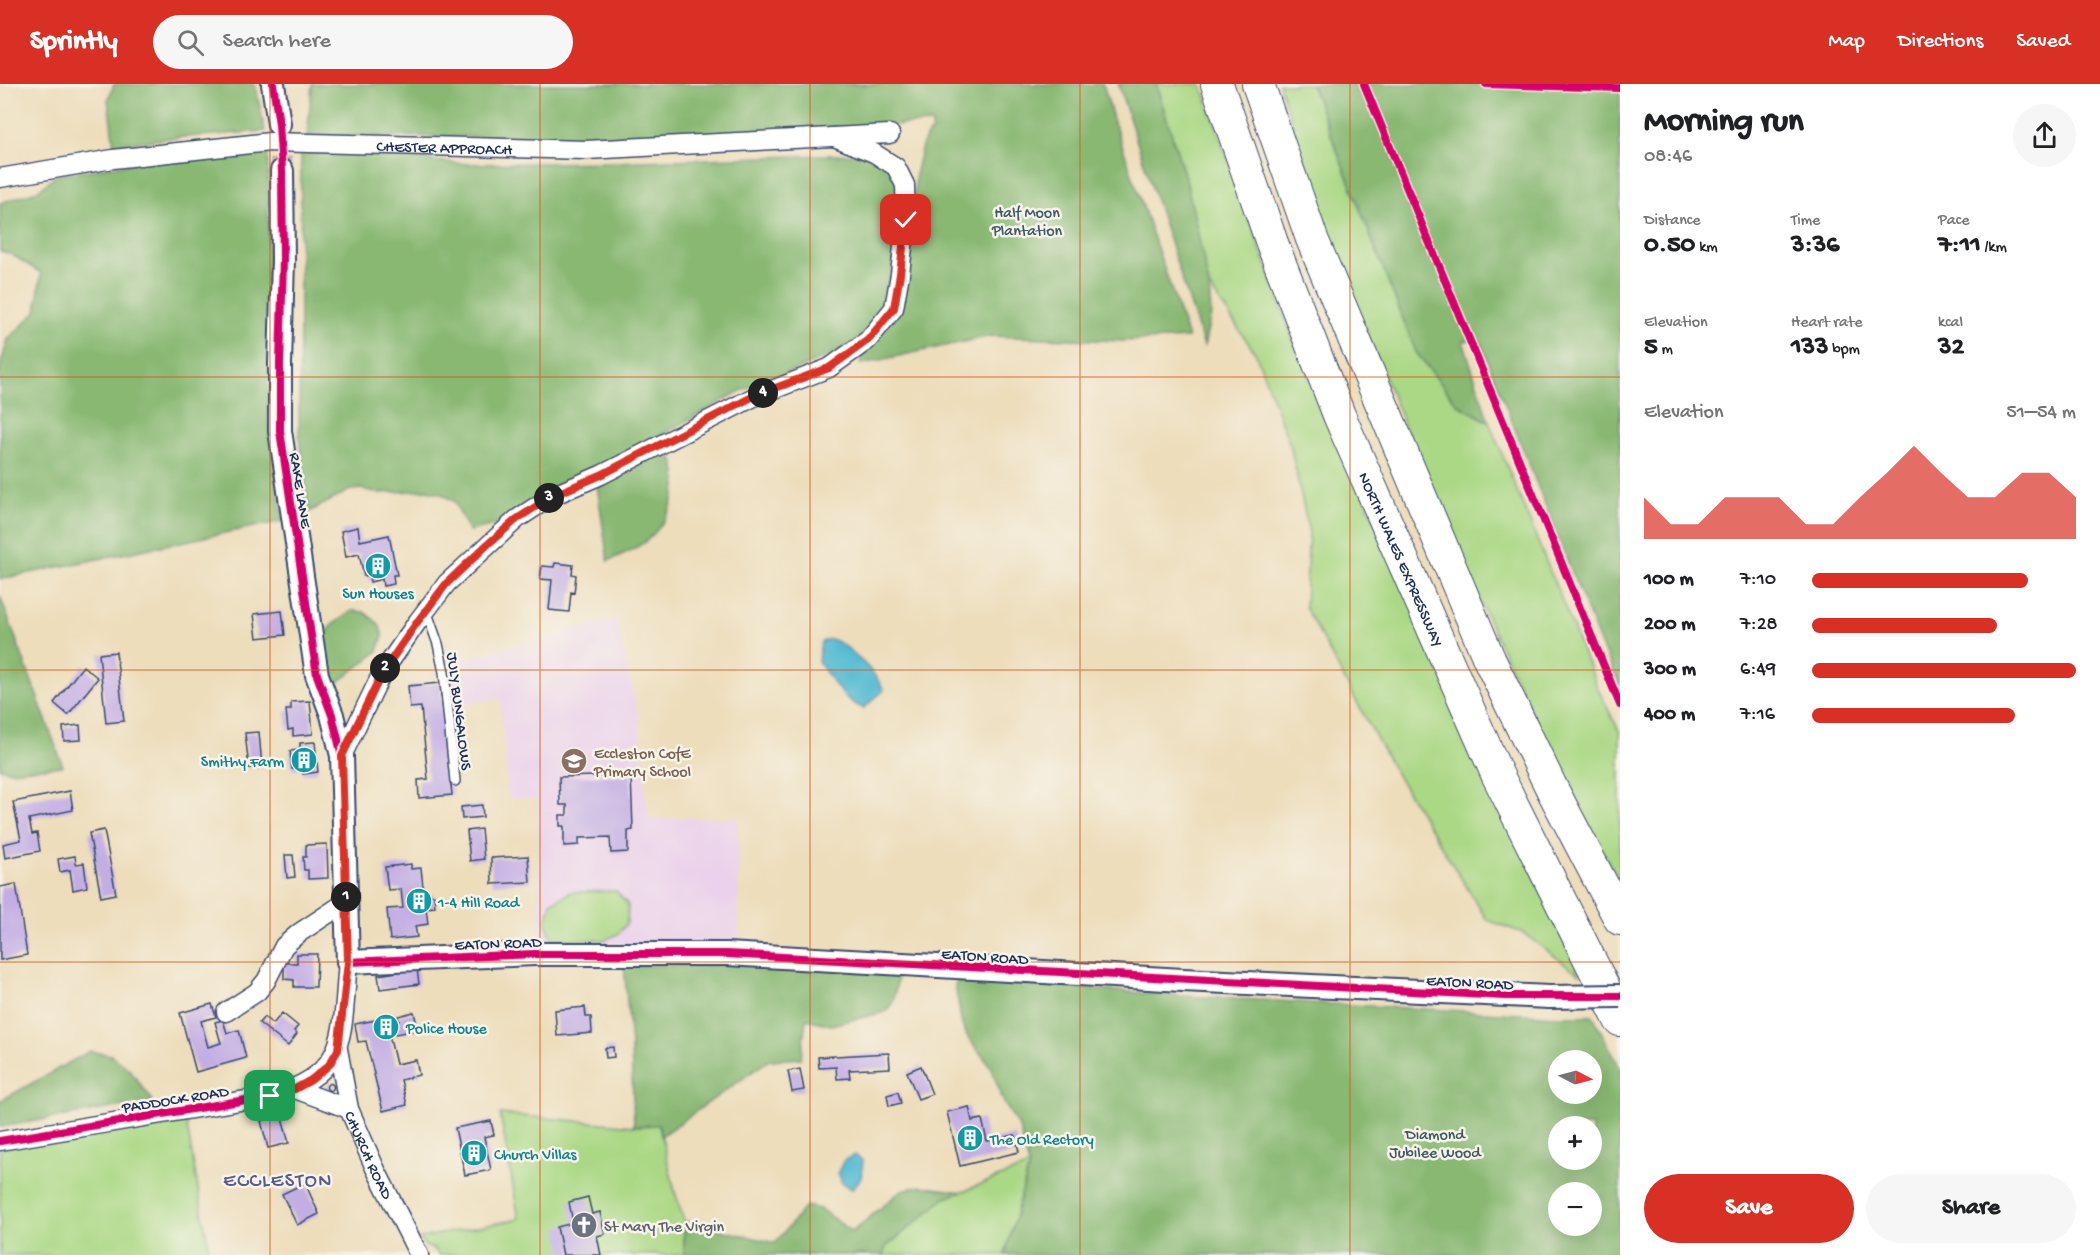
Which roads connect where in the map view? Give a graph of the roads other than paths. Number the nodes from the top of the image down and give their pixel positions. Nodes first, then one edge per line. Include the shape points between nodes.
1 (273, 84) edge
2 (1217, 84) edge
3 (1258, 84) edge
4 (279, 124) tunnel mouth
5 (890, 134) dead end
6 (834, 137) junction
7 (282, 171) tunnel mouth
8 (0, 178) edge
9 (426, 610) junction
10 (342, 756) junction
11 (455, 781) dead end
12 (346, 902) junction
13 (1620, 919) edge
14 (348, 962) junction
15 (1620, 996) edge
16 (226, 1012) dead end
17 (1620, 1020) edge
18 (338, 1050) junction
19 (295, 1089) junction
20 (350, 1109) junction
21 (0, 1141) edge
22 (419, 1255) edge

1 - 4 street
2 - 17 highway, NORTH WALES EXPRESSWAY via 1272,243 1339,415 1497,774
3 - 13 highway via 1312,239 1490,661
5 - 6 street, CHESTER APPROACH
6 - 8 street, CHESTER APPROACH via 586,150 270,142 112,159
6 - 9 street via 874,153 896,167 905,185 906,220 894,308 868,340 829,368 754,396 552,496 488,544 447,583
7 - 10 street, RAKE LANE via 280,431 316,675 332,715
9 - 10 street via 382,673
9 - 11 lane, JULY BUNGALOWS via 444,672
10 - 12 street, RAKE LANE
12 - 14 street, RAKE LANE
12 - 16 street via 284,946 257,992
14 - 15 street, EATON ROAD, bridge via 534,954 727,954 1207,981 1549,997
14 - 18 street
18 - 19 street, PADDOCK ROAD via 329,1065
18 - 20 street, CHURCH ROAD
19 - 20 street
19 - 21 street, PADDOCK ROAD
20 - 22 street, CHURCH ROAD

